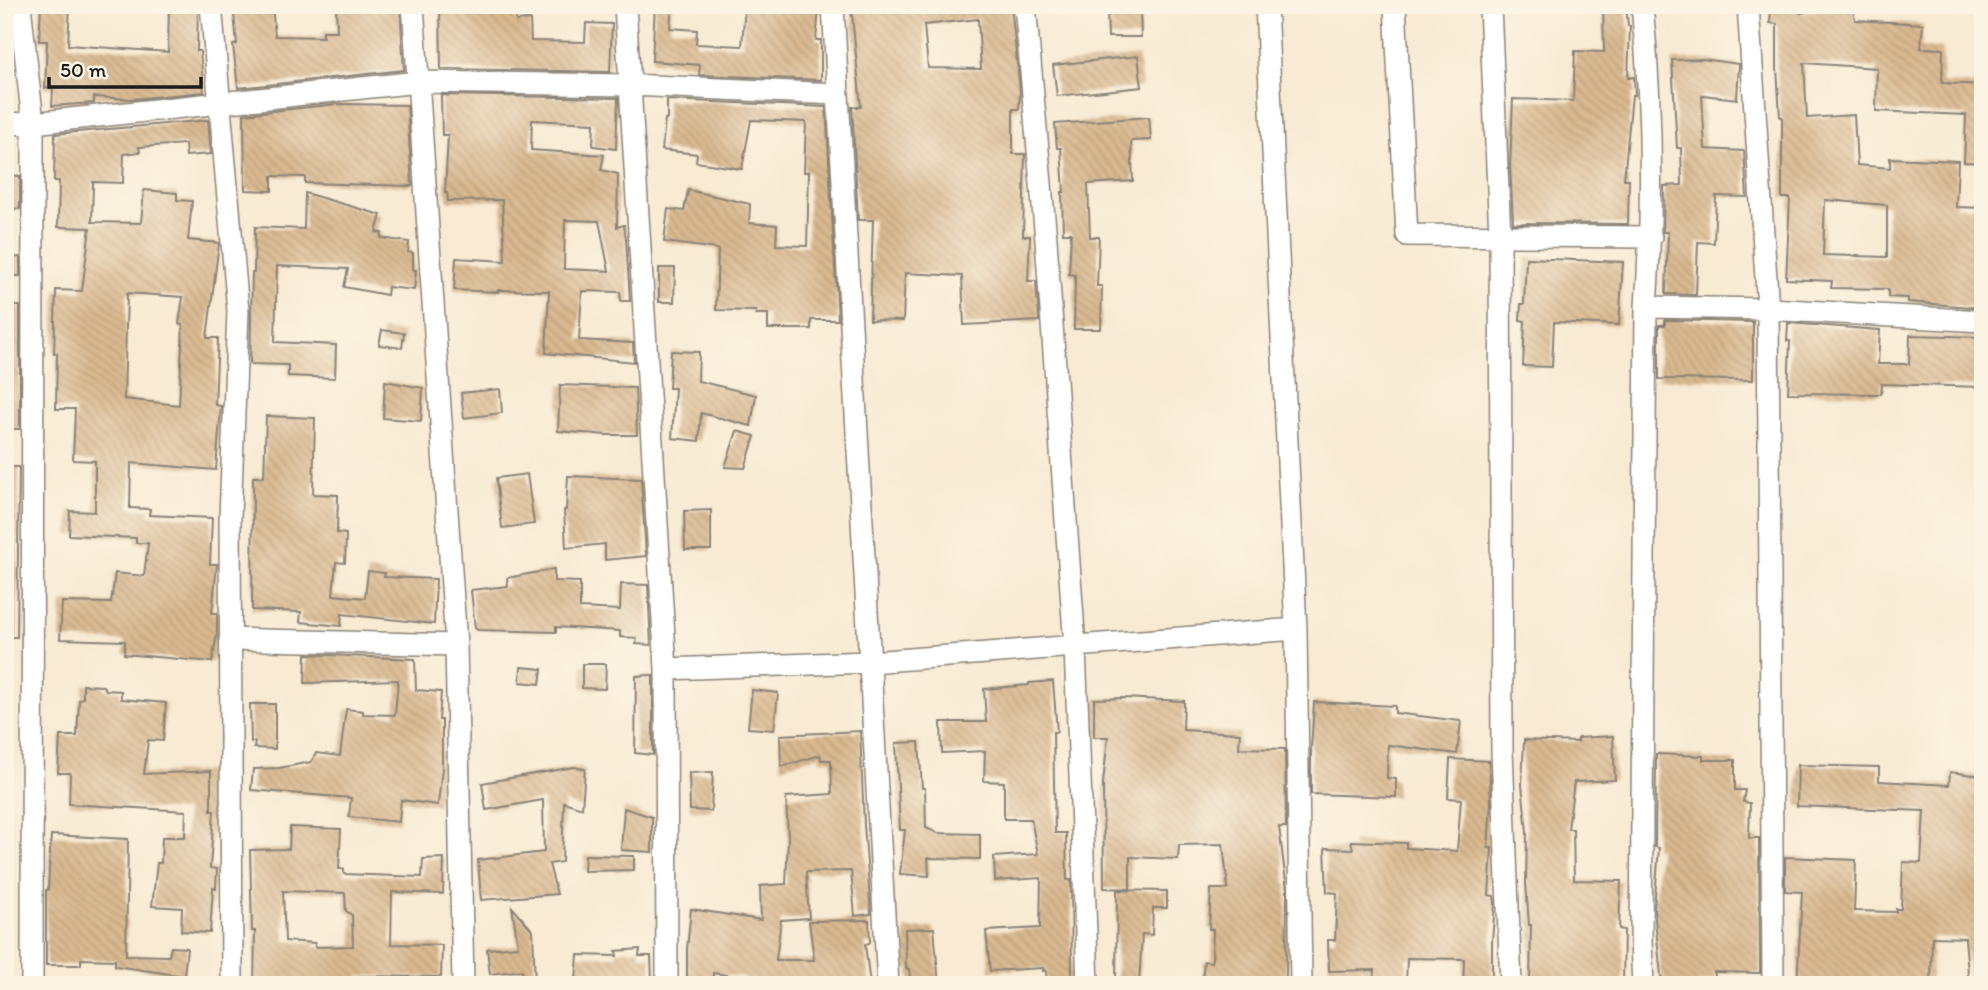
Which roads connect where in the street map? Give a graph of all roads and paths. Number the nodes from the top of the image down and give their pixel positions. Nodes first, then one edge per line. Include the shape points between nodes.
1 (20, 5) edge
2 (211, 5) edge
3 (413, 5) edge
4 (625, 5) edge
5 (833, 5) edge
6 (1025, 5) edge
7 (1266, 5) edge
8 (1395, 5) edge
9 (1490, 5) edge
10 (1642, 5) edge
11 (1748, 5) edge
12 (418, 82) junction
13 (629, 85) junction
14 (838, 94) junction
15 (220, 103) junction
16 (33, 123) junction
17 (5, 124) edge
18 (1500, 236) junction
19 (1651, 237) junction
20 (1646, 307) junction
21 (1768, 309) junction
22 (1983, 321) edge
23 (1296, 629) junction
24 (230, 639) junction
25 (456, 645) junction
26 (1075, 648) junction
27 (870, 662) junction
28 (666, 669) junction
29 (32, 985) edge
30 (232, 985) edge
31 (463, 985) edge
32 (667, 985) edge
33 (888, 985) edge
34 (1088, 985) edge
35 (1301, 985) edge
36 (1511, 985) edge
37 (1643, 985) edge
38 (1773, 985) edge

1 - 16 street
2 - 15 street
3 - 12 street
4 - 13 street
5 - 14 street
6 - 26 street
7 - 23 street
8 - 18 street via 1407,235
9 - 18 street
10 - 19 street
11 - 21 street
12 - 13 street
12 - 15 street
12 - 25 street
13 - 14 street
13 - 28 street
14 - 27 street
15 - 16 street
15 - 24 street via 238,311
16 - 17 street
16 - 29 street
18 - 19 street
18 - 36 street via 1502,751
19 - 20 street
20 - 21 street
20 - 37 street
21 - 22 street
21 - 38 street
23 - 26 street
23 - 35 street
24 - 25 street
24 - 30 street
25 - 31 street
26 - 27 street
26 - 34 street
27 - 28 street
27 - 33 street
28 - 32 street

